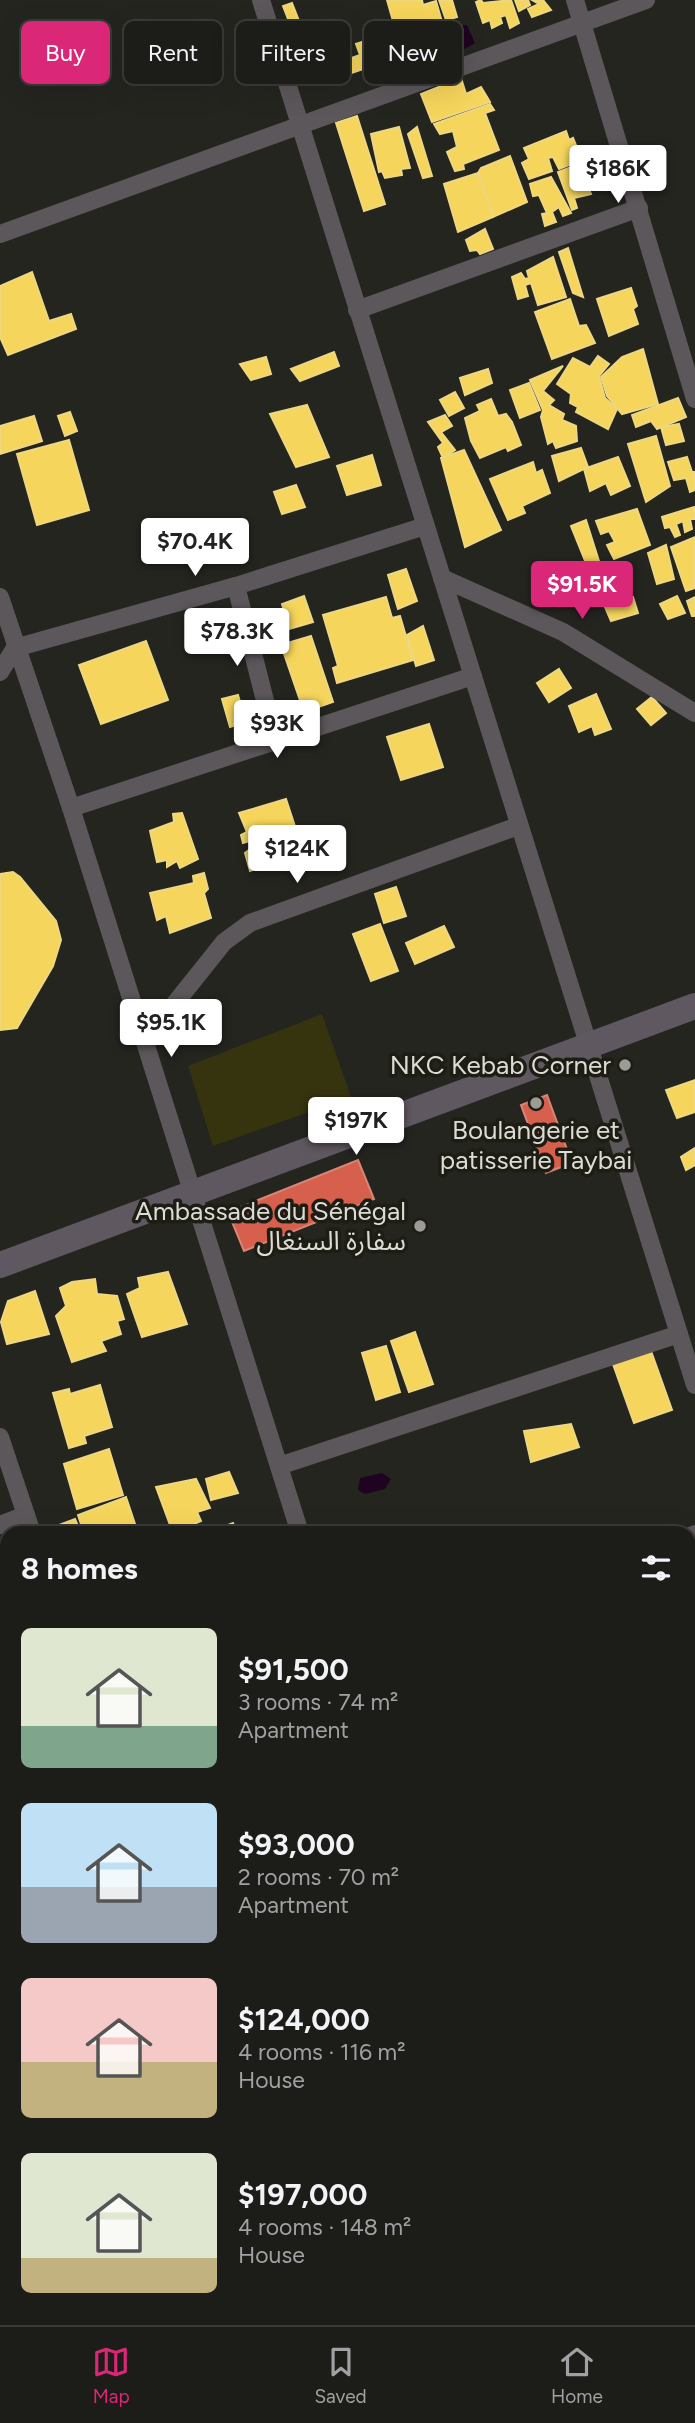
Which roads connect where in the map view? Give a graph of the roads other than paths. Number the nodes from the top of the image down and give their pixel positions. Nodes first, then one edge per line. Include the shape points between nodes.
1 (261, 0) edge
2 (575, 0) edge
3 (646, 0) edge
4 (583, 25) junction
5 (300, 125) junction
6 (639, 208) junction
7 (0, 234) edge
8 (357, 310) junction
9 (695, 399) edge
10 (425, 526) junction
11 (442, 578) junction
12 (236, 586) junction
13 (0, 597) edge
14 (15, 648) junction
15 (0, 672) edge
16 (473, 676) junction
17 (695, 713) edge
18 (275, 740) junction
19 (71, 808) junction
20 (518, 826) junction
21 (695, 1006) edge
22 (145, 1041) junction
23 (588, 1045) junction
24 (193, 1193) junction
25 (0, 1265) edge
26 (679, 1334) junction
27 (693, 1376) edge
28 (0, 1437) edge
29 (279, 1466) junction
30 (26, 1515) junction
31 (0, 1525) edge
32 (30, 1526) edge
33 (298, 1526) edge

1 - 5 street
2 - 4 street
3 - 4 street
4 - 5 street
4 - 6 street
5 - 7 street
5 - 8 street
6 - 8 street
6 - 9 street
8 - 10 street
10 - 11 street
10 - 12 street
11 - 16 street
11 - 17 street via 563,632
12 - 14 street
12 - 18 street
13 - 14 street
14 - 15 street
14 - 19 street
16 - 18 street
16 - 20 street
18 - 19 street
19 - 22 street
20 - 22 street via 250,923 224,942
20 - 23 street
21 - 23 main road
22 - 24 street
23 - 24 main road
23 - 26 street
24 - 25 main road
24 - 29 street
26 - 27 street
26 - 29 street
28 - 30 street
29 - 33 street
30 - 31 street
30 - 32 street

